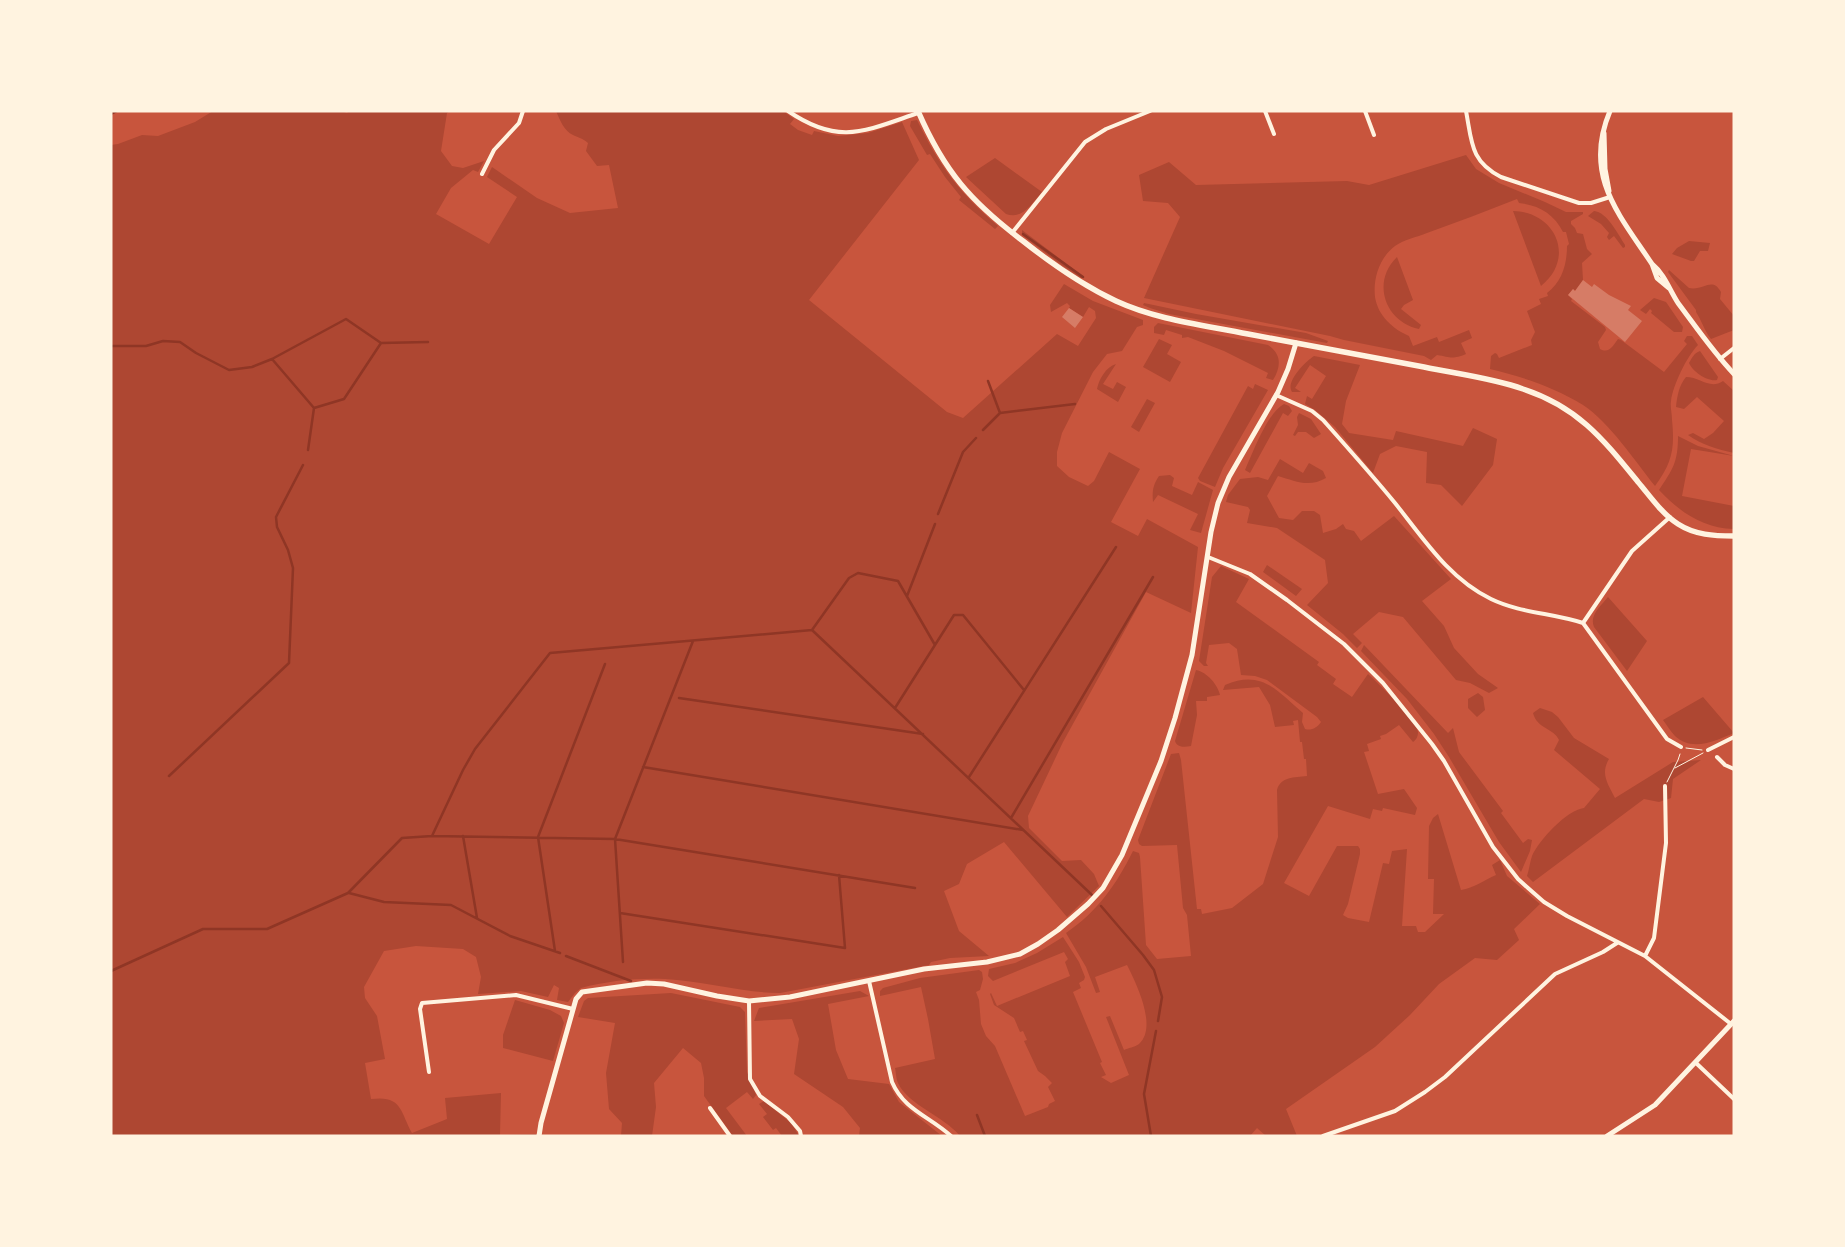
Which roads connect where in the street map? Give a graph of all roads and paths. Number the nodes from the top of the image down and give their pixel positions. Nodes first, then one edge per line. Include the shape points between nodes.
1 (523, 111) edge
2 (788, 111) edge
3 (1150, 111) edge
4 (1264, 111) edge
5 (1364, 111) edge
6 (1466, 111) edge
7 (1610, 111) edge
8 (918, 112) edge
9 (1274, 134) dead end
10 (1374, 135) dead end
11 (482, 174) dead end
12 (1610, 197) junction
13 (1012, 233) junction
14 (1296, 343) junction
15 (1734, 348) edge
16 (1720, 359) junction
17 (1734, 374) edge
18 (1276, 395) junction
19 (1670, 517) junction
20 (1734, 536) edge
21 (1208, 557) junction
22 (1582, 622) junction
23 (1734, 737) edge
24 (1681, 747) junction
25 (1708, 750) junction
26 (1716, 758) dead end
27 (1673, 769) junction
28 (1734, 769) edge
29 (1665, 786) joint
30 (1617, 943) junction
31 (1645, 956) junction
32 (870, 981) junction
33 (749, 1001) junction
34 (573, 1009) junction
35 (1732, 1022) edge
36 (1696, 1063) junction
37 (430, 1072) dead end
38 (1734, 1099) edge
39 (710, 1108) dead end
40 (539, 1136) edge
41 (730, 1136) edge
42 (801, 1136) edge
43 (950, 1136) edge
44 (1323, 1136) edge
45 (1607, 1136) edge

1 - 11 street via 519,123 494,150
2 - 8 street via 816,128 845,133 867,130
3 - 13 street via 1106,129 1085,142
4 - 9 street
5 - 10 street
6 - 12 street via 1475,154 1491,171 1579,203
7 - 12 street via 1603,132
8 - 13 main road via 955,179
12 - 16 street via 1652,264
13 - 14 main road via 1068,275 1118,302 1169,319
14 - 18 street
14 - 19 main road via 1509,384 1551,400 1591,427
15 - 16 street
16 - 17 street
18 - 21 street via 1220,497
18 - 22 street via 1312,411 1323,420 1439,558 1468,585 1515,608
19 - 20 main road via 1697,533
19 - 22 street via 1632,551
21 - 30 street via 1250,574 1344,644 1390,691 1432,744 1493,847 1518,879 1544,902
21 - 32 street via 1192,655 1167,743 1122,855 1103,888 1058,930 1020,954
22 - 24 street via 1667,739
23 - 25 street
24 - 25 path
24 - 27 path
25 - 27 path
26 - 28 street
27 - 29 path
29 - 31 street via 1666,843 1654,938
30 - 31 street
30 - 44 street via 1555,974 1425,1092 1395,1110
31 - 35 street
32 - 33 street via 790,997
32 - 43 street via 897,1093
33 - 34 street via 648,983 582,992
33 - 42 street via 750,1079 760,1096 788,1117
34 - 37 street via 516,995 422,1003 420,1009
34 - 40 street
35 - 36 street
36 - 38 street
36 - 45 street via 1655,1105
39 - 41 street

